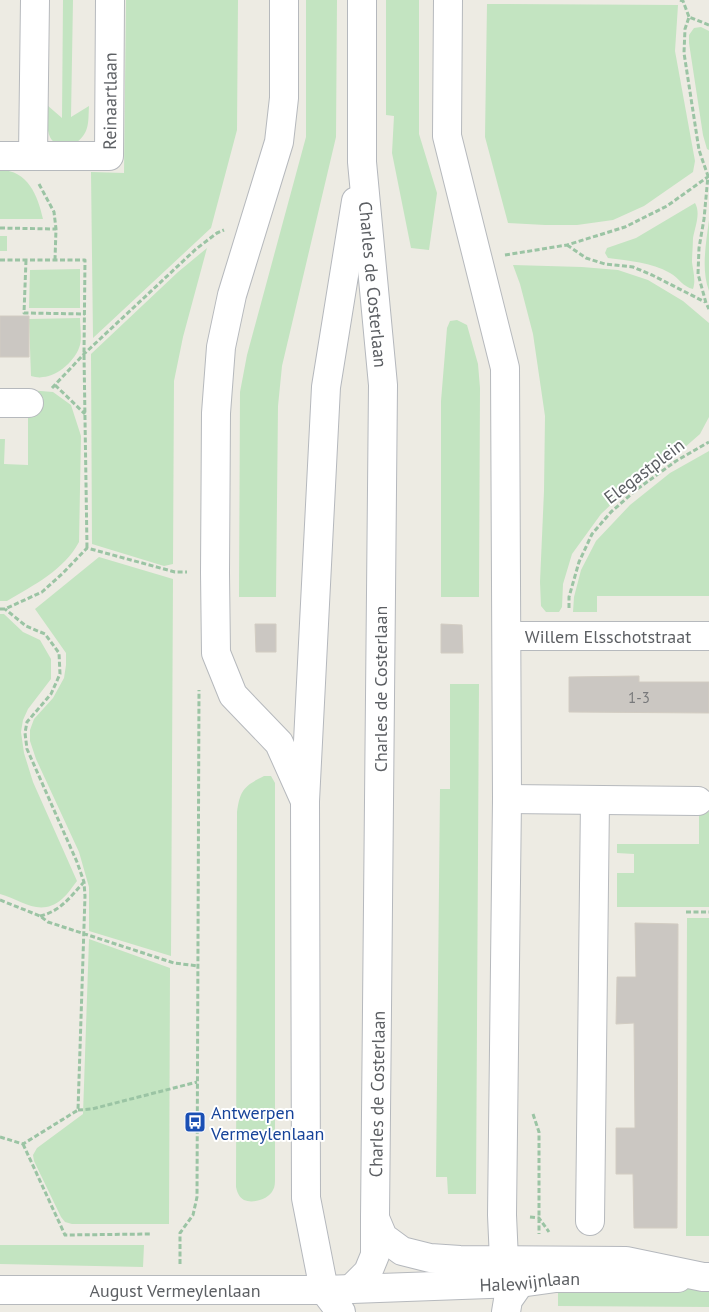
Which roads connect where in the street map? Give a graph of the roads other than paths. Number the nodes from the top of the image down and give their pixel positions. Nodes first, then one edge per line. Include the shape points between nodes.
1 (35, 0) edge
2 (110, 0) edge
3 (284, 0) edge
4 (362, 0) edge
5 (448, 0) edge
6 (0, 156) edge
7 (33, 156) junction
8 (362, 162) junction
9 (0, 403) edge
10 (30, 403) road end
11 (507, 636) junction
12 (709, 636) edge
13 (507, 799) junction
14 (595, 800) junction
15 (305, 801) junction
16 (698, 801) dead end
17 (375, 1218) junction
18 (590, 1221) dead end
19 (504, 1260) junction
20 (706, 1277) edge
21 (520, 1283) junction
22 (0, 1290) edge
23 (339, 1297) edge
24 (506, 1312) edge

1 - 7 street
2 - 7 street, Reinaartlaan via 109,156
3 - 15 street, Charles de Costerlaan via 284,98 279,142 232,295 221,347 216,413 216,653 233,695 279,744
4 - 8 street, Charles de Costerlaan
5 - 11 street via 447,136 505,368
6 - 7 street, Reinaartlaan
8 - 15 street, Charles de Costerlaan via 326,387
8 - 17 street, Charles de Costerlaan via 383,385
9 - 10 street
11 - 12 street, Willem Elsschotstraat
11 - 13 street
13 - 14 street
13 - 19 street
14 - 16 street
14 - 18 street
15 - 23 street, Charles de Costerlaan via 306,1198
17 - 19 street, Charles de Costerlaan via 383,1237 402,1251 430,1258
17 - 23 street, Charles de Costerlaan via 375,1255 368,1272
19 - 20 street, Charles de Costerlaan via 626,1261
20 - 21 street, Halewijnlaan via 556,1278
21 - 23 street, Halewijnlaan
21 - 24 street via 508,1300
22 - 23 street, August Vermeylenlaan via 180,1290

